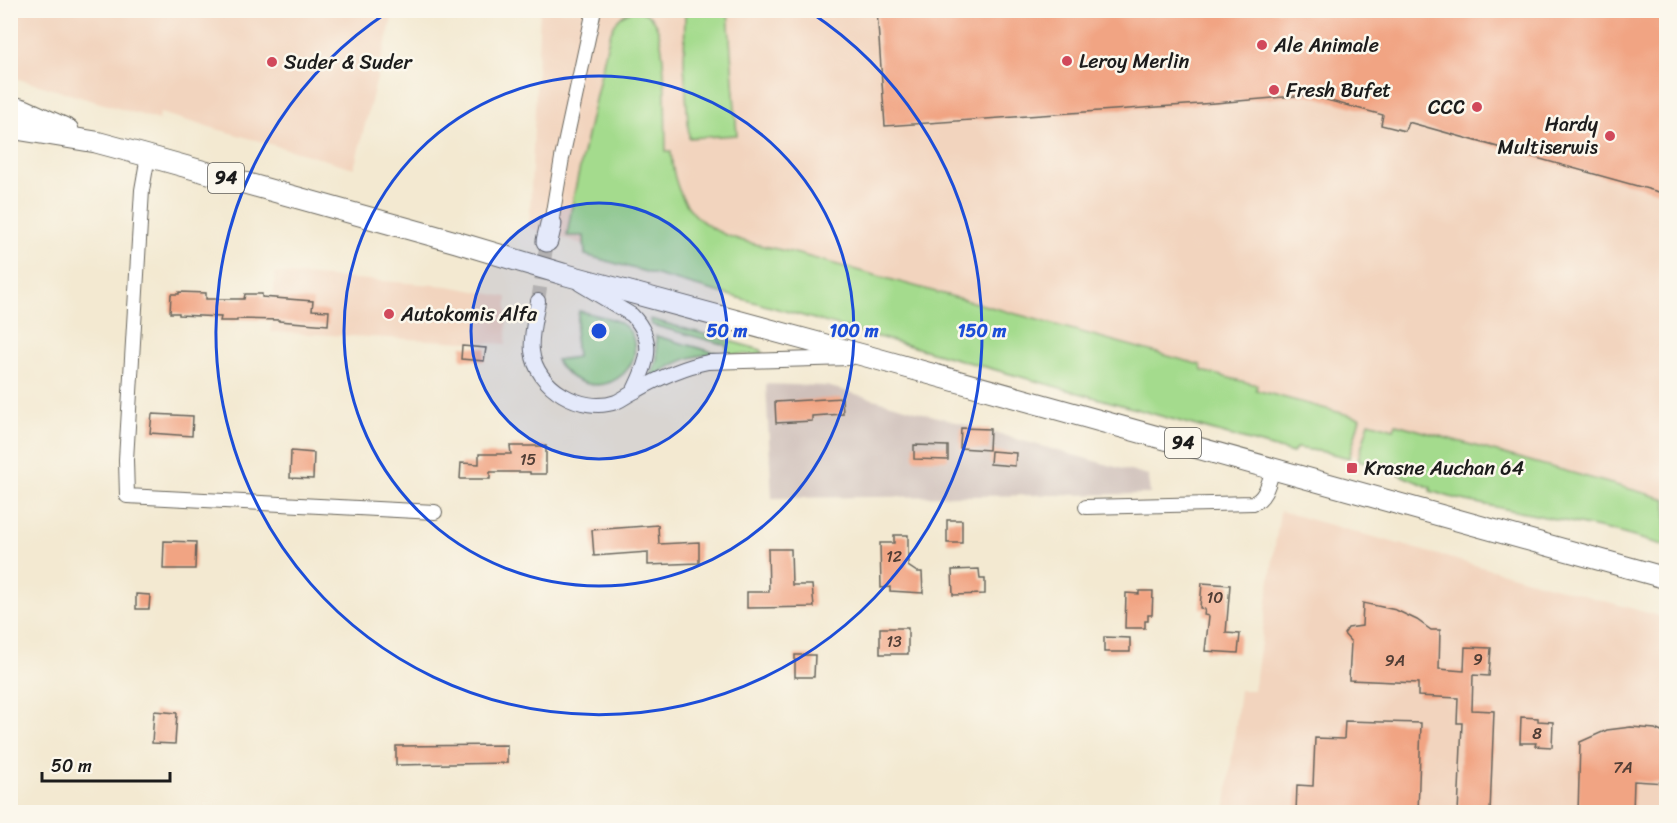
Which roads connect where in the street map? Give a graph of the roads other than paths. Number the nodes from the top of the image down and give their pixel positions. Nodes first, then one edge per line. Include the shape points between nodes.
1 (594, 10) edge
2 (10, 106) edge
3 (10, 128) edge
4 (96, 142) junction
5 (148, 156) junction
6 (549, 232) tunnel mouth
7 (563, 274) junction
8 (538, 300) tunnel mouth
9 (870, 357) junction
10 (633, 392) junction
11 (1273, 469) junction
12 (1086, 507) dead end
13 (435, 512) dead end
14 (1666, 578) edge

1 - 6 street
2 - 4 main road, 94
3 - 4 main road, 94
4 - 5 main road, 94
5 - 7 main road, 94
5 - 13 street via 142,190 127,496
7 - 9 main road, 94
7 - 10 street via 638,322 648,353
8 - 10 street via 532,352 540,373 553,387 567,398 590,405 614,402
9 - 10 street via 708,362
9 - 11 main road, 94
11 - 12 street via 1264,495 1253,503
11 - 14 main road, 94

